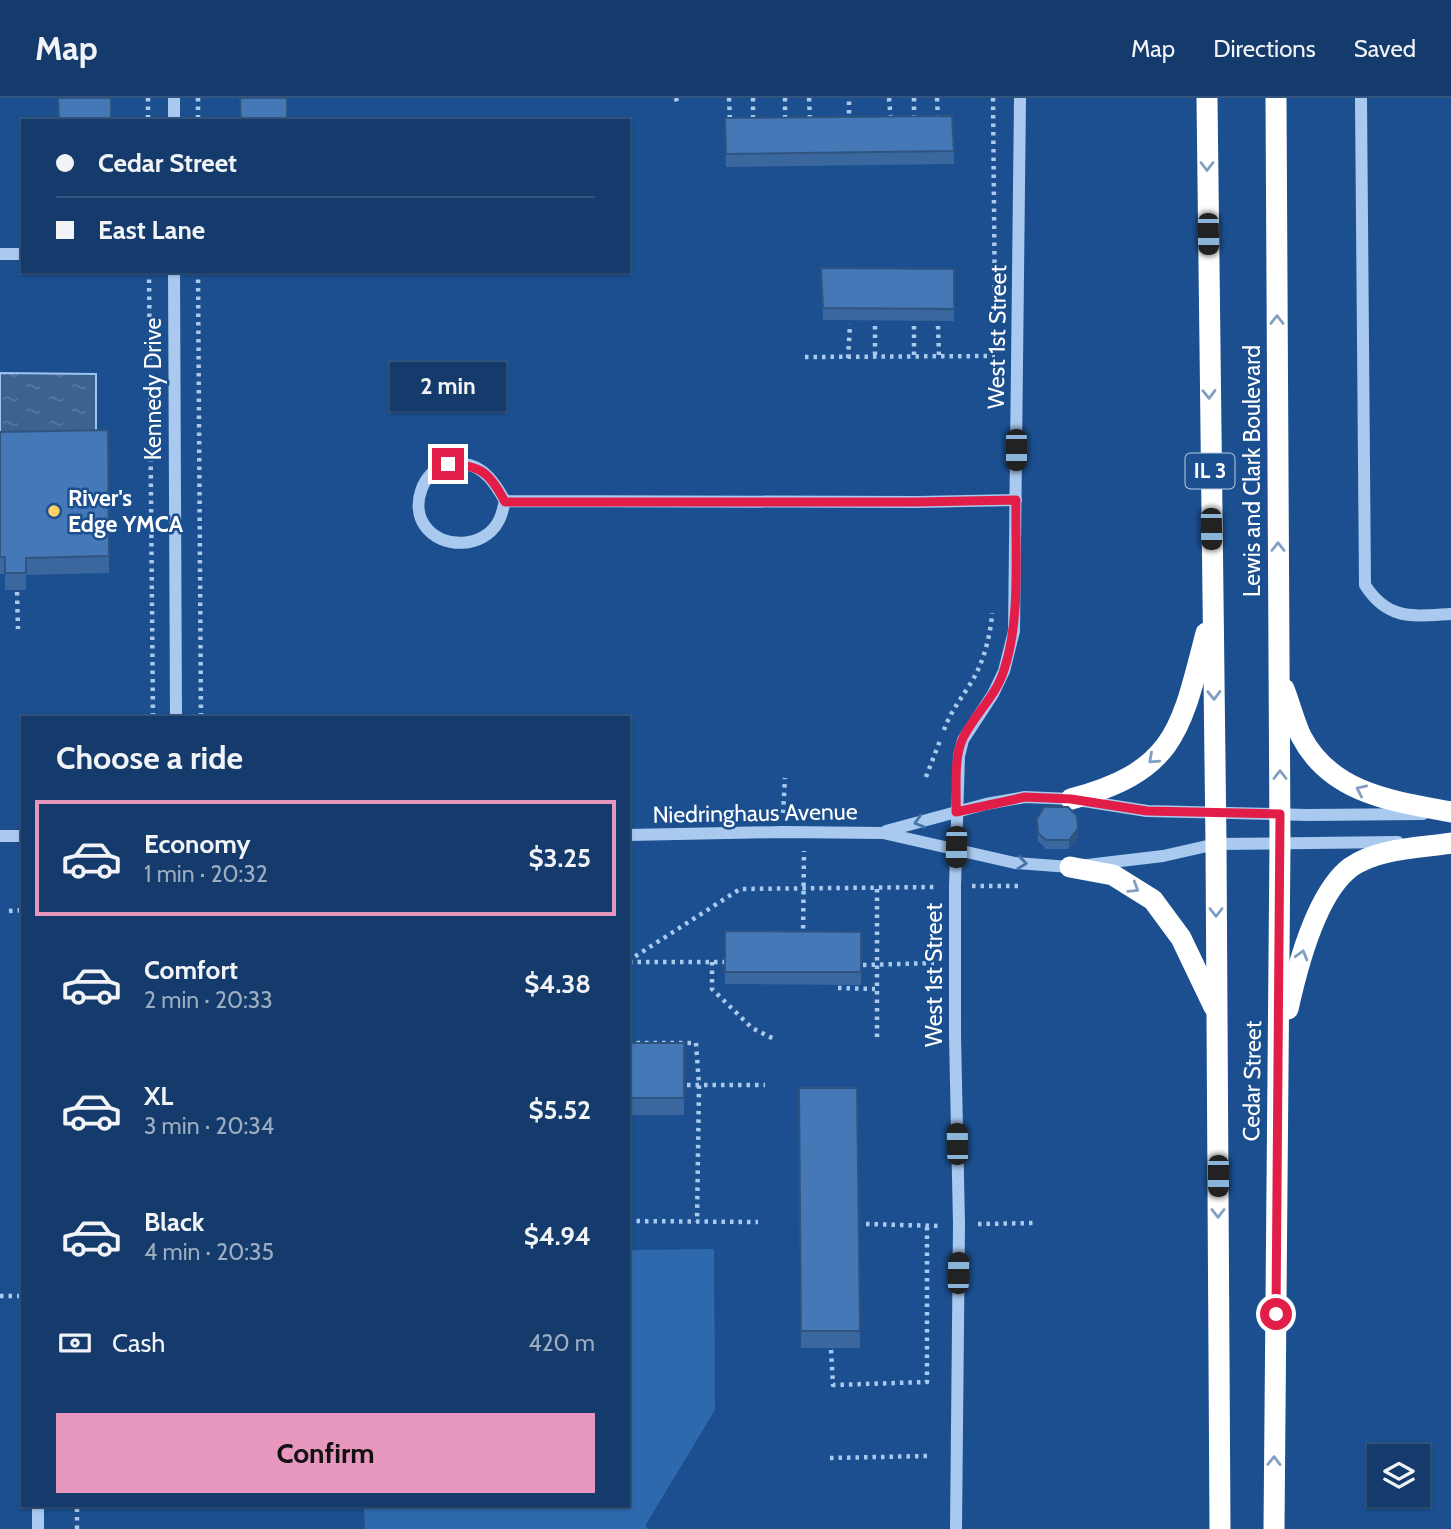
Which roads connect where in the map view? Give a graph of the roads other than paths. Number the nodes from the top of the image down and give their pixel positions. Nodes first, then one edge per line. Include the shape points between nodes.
1 (174, 98) edge
2 (1020, 98) edge
3 (1207, 98) edge
4 (1276, 98) edge
5 (1361, 98) edge
6 (174, 119) edge
7 (0, 254) edge
8 (21, 254) edge
9 (174, 273) edge
10 (1016, 500) junction
11 (505, 502) junction
12 (1213, 608) junction
13 (1451, 614) edge
14 (1279, 676) junction
15 (176, 716) edge
16 (1071, 799) junction
17 (956, 812) junction
18 (1215, 813) junction
19 (1451, 813) edge
20 (1280, 814) junction
21 (883, 832) junction
22 (630, 835) edge
23 (0, 836) edge
24 (21, 836) edge
25 (1280, 843) junction
26 (1451, 843) edge
27 (1216, 844) junction
28 (956, 847) junction
29 (1070, 867) junction
30 (1217, 1013) junction
31 (1279, 1045) junction
32 (38, 1507) edge
33 (38, 1529) edge
34 (956, 1529) edge
35 (1220, 1529) edge
36 (1274, 1529) edge

1 - 6 street
2 - 10 street, West 1st Street
3 -> 12 highway, Lewis and Clark Boulevard / IL 3
14 -> 4 highway, Lewis and Clark Boulevard
5 - 13 street via 1365,585 1381,606 1395,612
7 - 8 street
9 - 15 street, Kennedy Drive
10 - 11 street
10 - 17 street, West 1st Street via 1014,631 1004,671 962,740
11 - 11 street via 493,479 469,465 448,464 429,475 419,494 419,513 425,526 440,539 459,544 483,537 498,523
12 -> 16 highway via 1187,706 1172,740 1128,779
12 -> 18 highway, Lewis and Clark Boulevard / IL 3
19 -> 14 highway via 1369,795 1340,780 1320,764 1301,736
20 -> 14 highway, Lewis and Clark Boulevard
16 - 17 street, Niedringhaus Avenue via 1025,797
16 - 18 street, Niedringhaus Avenue via 1147,811
17 -> 21 street, Niedringhaus Avenue
17 - 28 street, West 1st Street
18 - 20 street, Niedringhaus Avenue
18 - 27 highway, Lewis and Clark Boulevard / IL 3
19 - 20 street, Niedringhaus Avenue
20 - 25 highway, Lewis and Clark Boulevard
21 - 22 street, Niedringhaus Avenue
21 - 28 street, Niedringhaus Avenue
23 - 24 street
25 - 26 street, Niedringhaus Avenue
25 - 27 street, Niedringhaus Avenue
25 - 31 highway, Cedar Street
31 -> 26 highway via 1308,934 1336,882 1352,867 1379,855
27 - 29 street, Niedringhaus Avenue via 1163,856
27 -> 30 highway, Cedar Street / IL 3
28 -> 29 street, Niedringhaus Avenue via 1015,863
28 - 34 street, West 1st Street
29 -> 30 highway via 1113,876 1153,900 1181,938
30 -> 35 highway, Cedar Street / IL 3
36 -> 31 highway, Cedar Street
32 - 33 street

